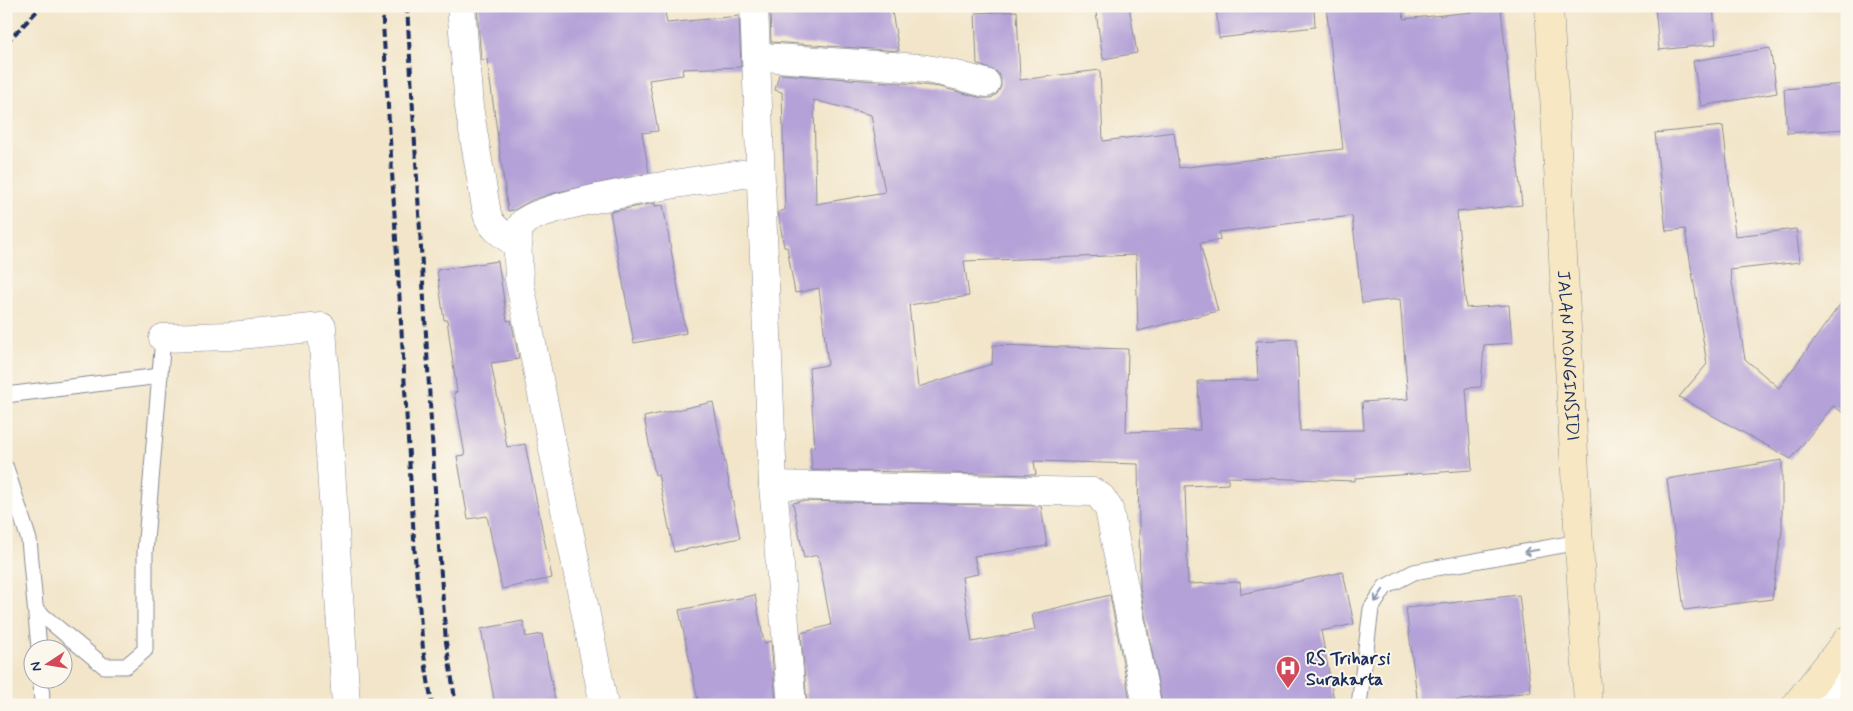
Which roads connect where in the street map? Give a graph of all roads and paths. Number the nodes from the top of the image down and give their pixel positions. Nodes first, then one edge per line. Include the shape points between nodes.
1 (461, 6) edge
2 (754, 6) edge
3 (1549, 6) edge
4 (756, 56) junction
5 (986, 83) dead end
6 (760, 172) junction
7 (518, 245) junction
8 (163, 338) joint
9 (160, 376) junction
10 (6, 395) edge
11 (6, 468) edge
12 (773, 485) junction
13 (1579, 542) junction
14 (36, 610) junction
15 (38, 638) edge
16 (1847, 640) edge
17 (1847, 682) edge
18 (41, 688) edge
19 (1802, 697) edge
20 (42, 705) edge
21 (346, 705) edge
22 (604, 705) edge
23 (792, 705) edge
24 (1148, 705) edge
25 (1359, 705) edge
26 (1588, 705) edge

1 - 7 street via 469,107 487,214 494,227
2 - 4 street
3 - 13 main road, JALAN MONGINSIDI
4 - 5 street via 919,68
4 - 6 street
6 - 7 street via 564,205 534,215 524,222 519,229
6 - 12 street
7 - 22 street via 522,296
8 - 9 lane
8 - 21 street via 230,336 322,327
9 - 10 lane
9 - 14 lane via 145,552 145,650 126,666 104,666
11 - 14 lane via 29,540
12 - 23 street
12 - 24 street via 1093,492 1109,508
13 -> 25 lane via 1414,572 1386,587 1371,609
13 - 26 main road, JALAN MONGINSIDI
14 - 15 lane
16 - 19 main road
17 - 19 street
18 - 20 lane

